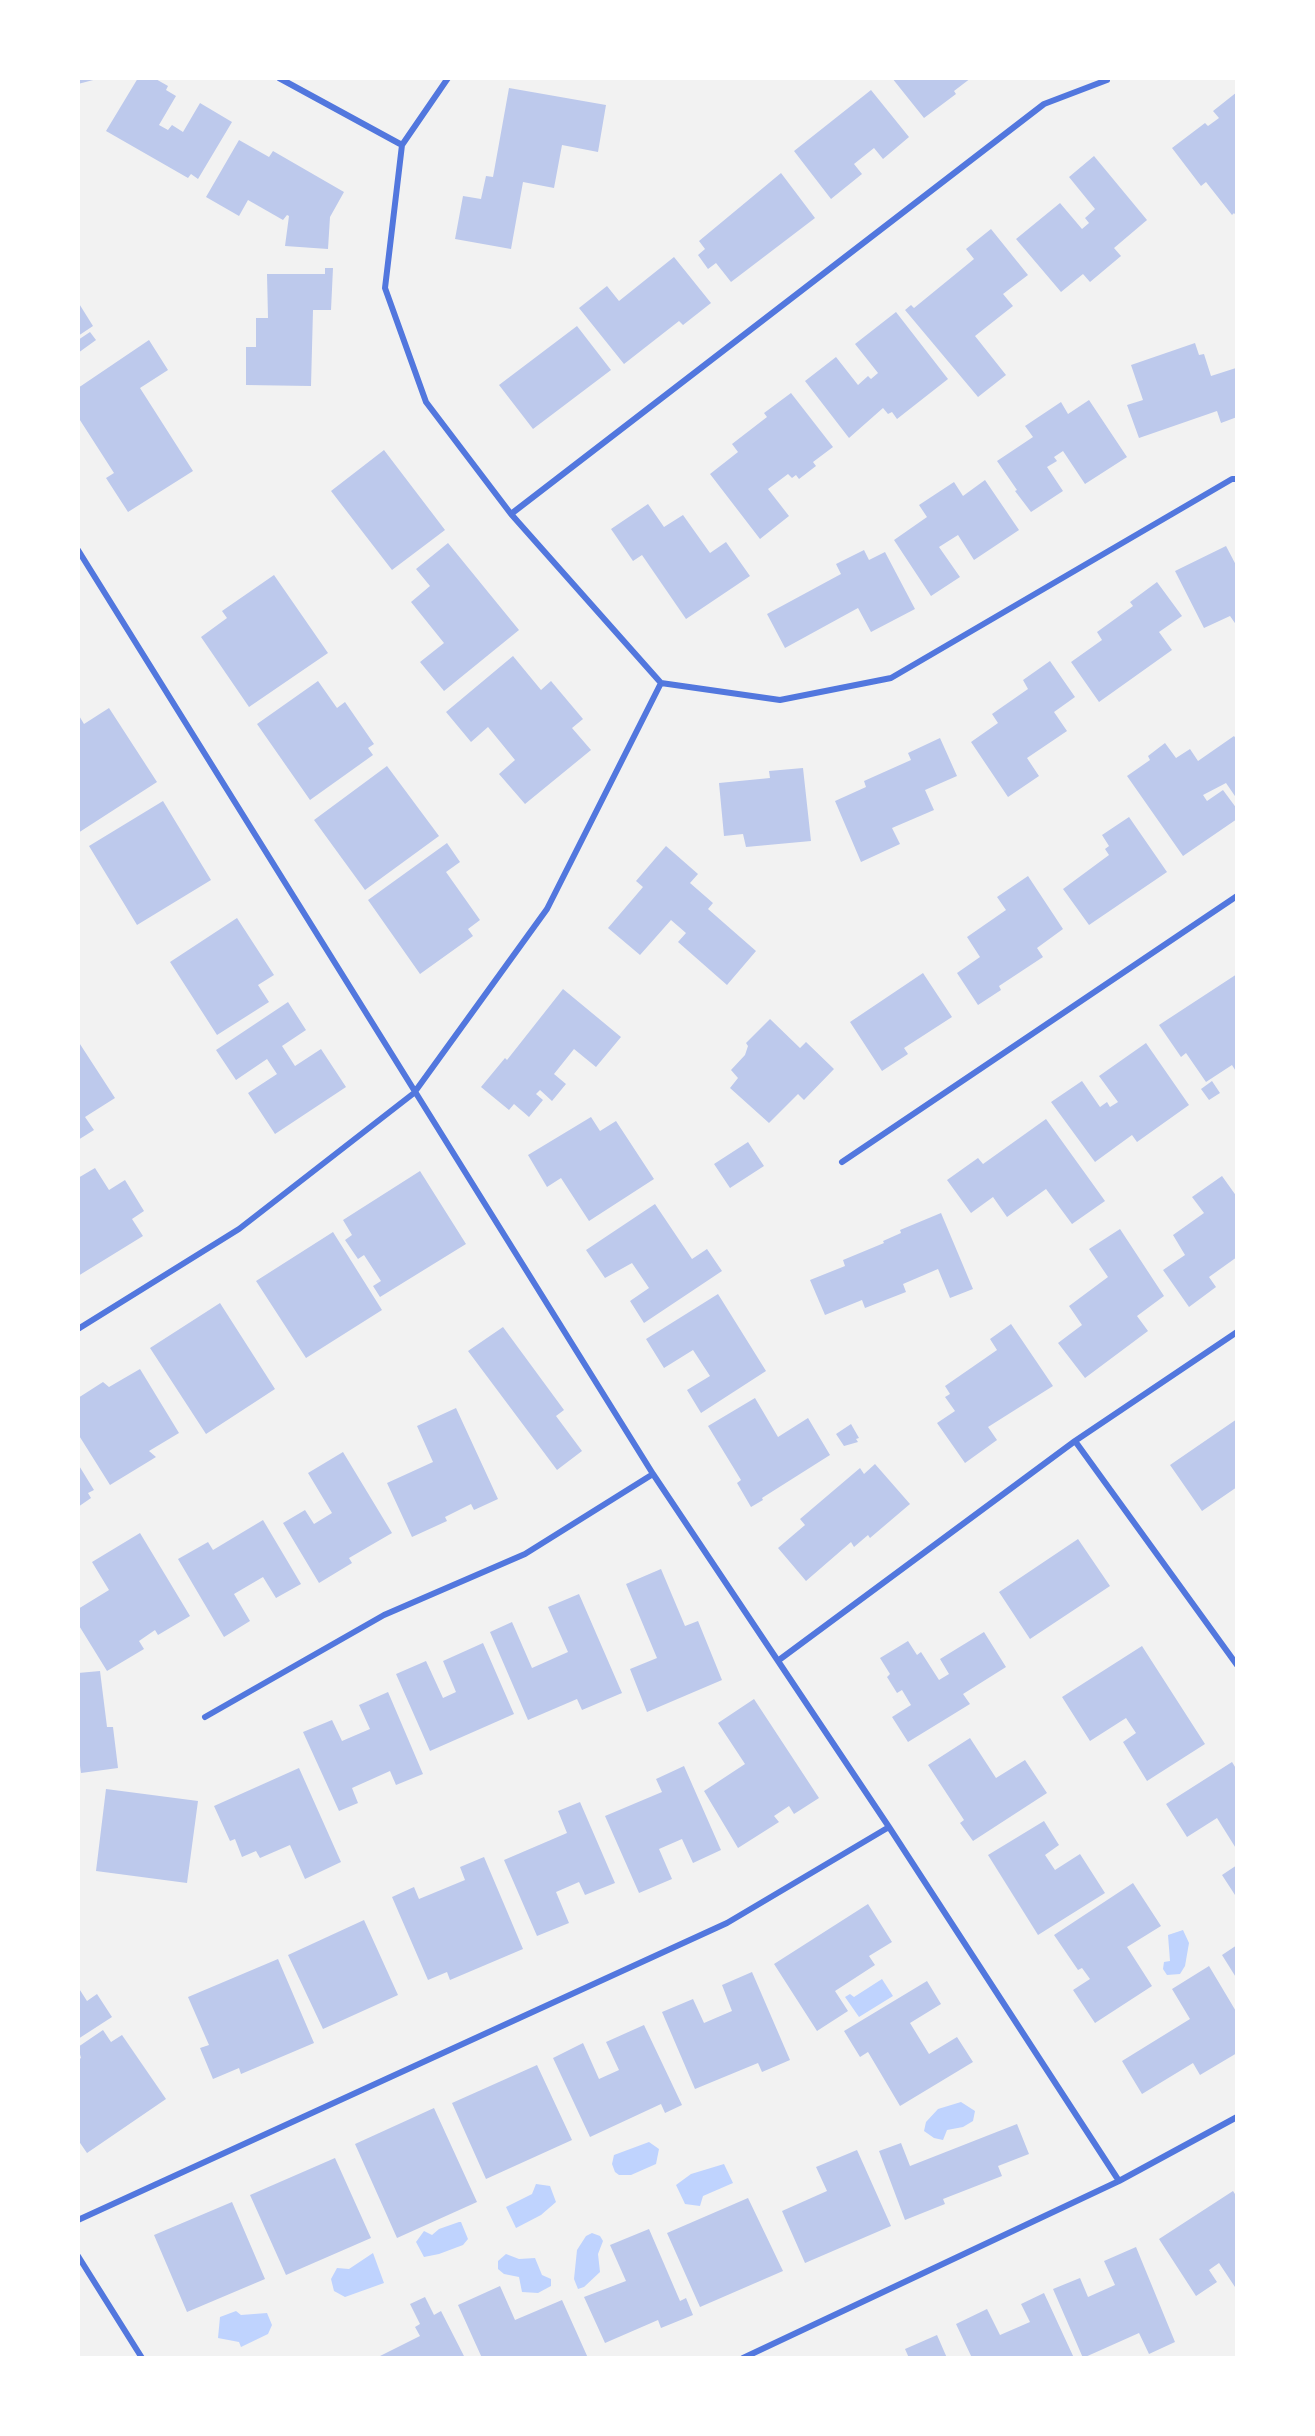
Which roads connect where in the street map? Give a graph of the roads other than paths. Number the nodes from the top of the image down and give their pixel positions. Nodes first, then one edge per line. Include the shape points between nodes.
1 (279, 78) edge
2 (448, 78) edge
3 (1107, 80) dead end
4 (402, 145) junction
5 (1237, 479) edge
6 (511, 514) junction
7 (78, 550) edge
8 (661, 683) junction
9 (1237, 896) edge
10 (414, 1093) junction
11 (842, 1162) dead end
12 (78, 1329) edge
13 (1237, 1332) edge
14 (1075, 1441) junction
15 (653, 1474) junction
16 (779, 1660) junction
17 (1237, 1665) edge
18 (205, 1717) dead end
19 (889, 1827) junction
20 (1237, 2117) edge
21 (1119, 2181) junction
22 (78, 2220) edge
23 (78, 2256) edge
24 (142, 2358) edge
25 (743, 2358) edge

1 - 4 street
2 - 4 street
3 - 6 street via 1044,104
4 - 6 street via 385,288 426,402
5 - 8 street via 891,678 780,700
6 - 8 street
7 - 10 street
8 - 10 street via 547,909
9 - 11 street
10 - 12 street via 239,1229
10 - 15 street
13 - 14 street
14 - 16 street
14 - 17 street
15 - 16 street
15 - 18 street via 525,1554 384,1614
16 - 19 street
19 - 21 street
19 - 22 street via 728,1923
20 - 21 street
21 - 25 street
23 - 24 street

